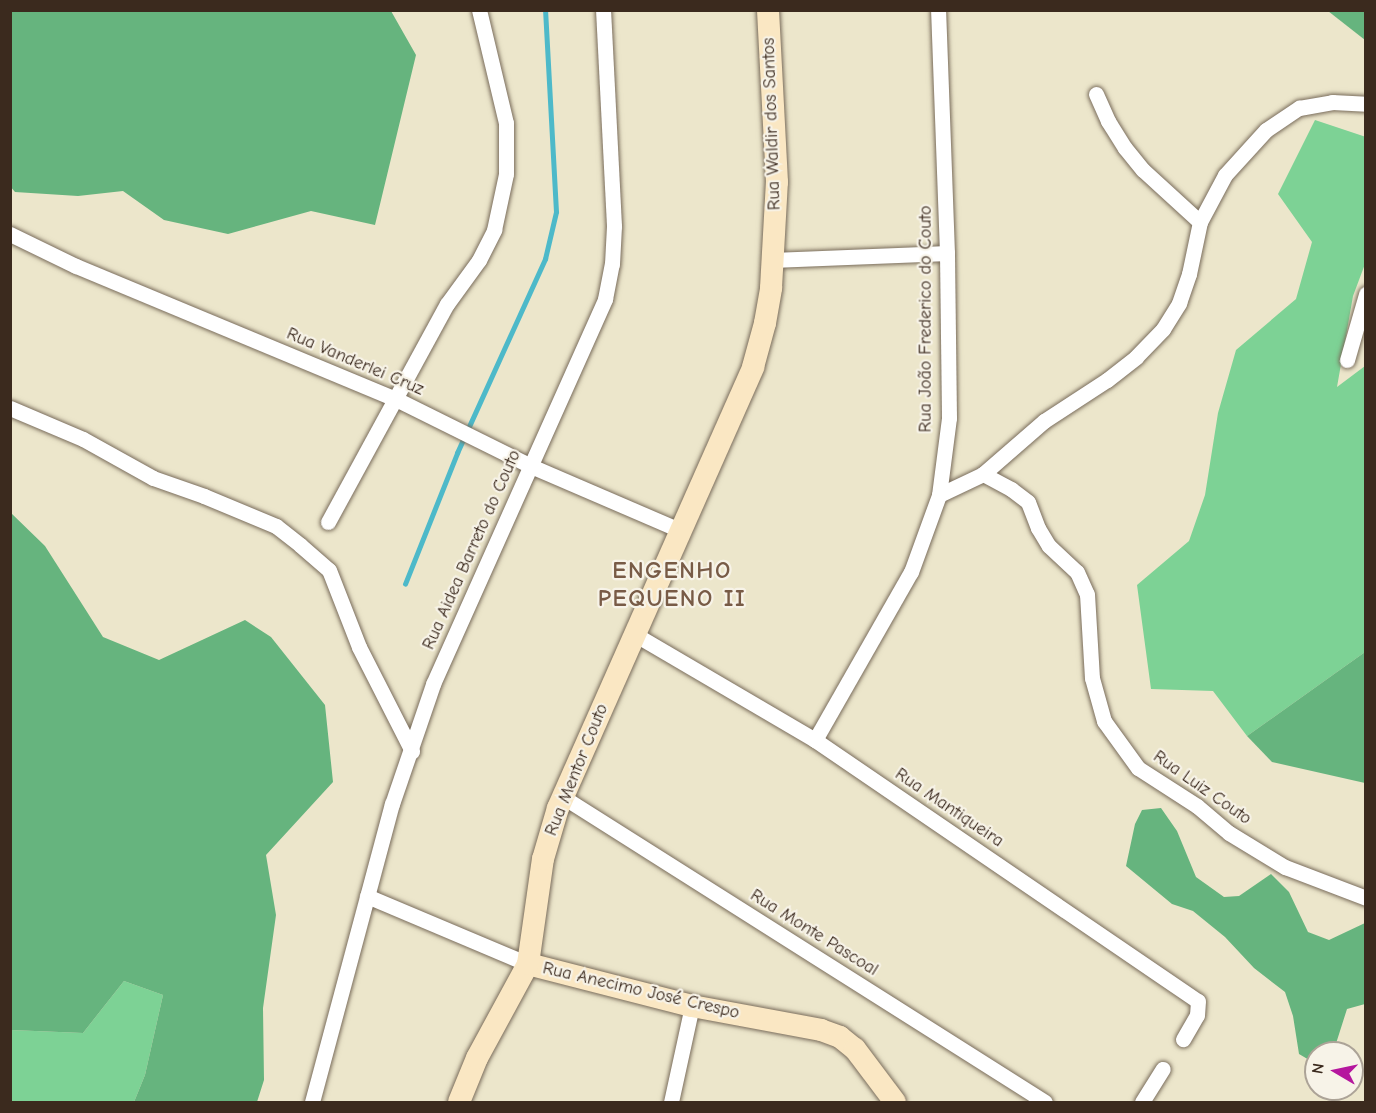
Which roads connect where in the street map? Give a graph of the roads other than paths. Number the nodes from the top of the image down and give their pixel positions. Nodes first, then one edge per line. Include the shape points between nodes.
1 (479, 10) edge
2 (603, 10) edge
3 (768, 10) edge
4 (938, 10) edge
5 (1096, 94) dead end
6 (1365, 104) edge
7 (1200, 222) junction
8 (10, 234) edge
9 (947, 253) junction
10 (773, 260) junction
11 (1365, 294) edge
12 (1347, 360) dead end
13 (396, 399) junction
14 (10, 408) edge
15 (718, 443) joint
16 (531, 466) junction
17 (983, 474) junction
18 (939, 495) junction
19 (328, 522) dead end
20 (682, 531) junction
21 (636, 635) junction
22 (815, 740) junction
23 (411, 751) junction
24 (563, 797) junction
25 (367, 896) junction
26 (1365, 898) edge
27 (528, 964) junction
28 (692, 1006) junction
29 (1183, 1039) dead end
30 (1163, 1069) dead end
31 (312, 1102) edge
32 (459, 1102) edge
33 (671, 1102) edge
34 (895, 1102) edge
35 (1045, 1102) edge
36 (1142, 1102) edge

1 - 13 street via 506,123 506,174 494,230 447,304
2 - 16 street, Rua Aidea Barreto do Couto via 614,226 612,264 597,318
3 - 10 street, Rua Waldir dos Santos via 777,182
4 - 9 street, Rua João Frederico do Couto
5 - 7 street via 1125,148 1143,170
6 - 7 street via 1332,102 1299,108 1266,130 1225,175
7 - 17 street via 1190,274 1163,329 1136,357 1044,421
8 - 13 street, Rua Vanderlei Cruz via 76,266
9 - 10 street
9 - 18 street, Rua João Frederico do Couto via 949,418
10 - 15 street, Rua Waldir dos Santos via 765,323 753,367
11 - 12 street
13 - 16 street, Rua Vanderlei Cruz
13 - 19 street
14 - 23 street via 83,439 153,478 276,526 300,545 329,570 359,646
15 - 20 street, Rua Mentor Couto
16 - 20 street, Rua Vanderlei Cruz
16 - 23 street, Rua Aidea Barreto do Couto via 442,663
17 - 18 street
17 - 26 street, Rua Luiz Couto via 1028,502 1049,546 1077,572 1087,594 1092,678 1104,721 1138,768 1285,867
18 - 22 street, Rua João Frederico do Couto via 911,572
20 - 21 street, Rua Mentor Couto
21 - 22 street, Rua Mantiqueira
21 - 24 street, Rua Mentor Couto
22 - 29 street, Rua Mantiqueira via 1198,1002 1197,1015
23 - 25 street, Rua Aidea Barreto do Couto
24 - 27 street, Rua Mentor Couto via 543,859
24 - 35 street, Rua Monte Pascoal
25 - 27 street, Rua Anecimo José Crespo
25 - 31 street, Rua Aidea Barreto do Couto
27 - 28 street, Rua Anecimo José Crespo
27 - 32 street, Rua Mentor Couto via 477,1058
28 - 33 street
28 - 34 street, Rua Anecimo José Crespo via 840,1037 855,1049
30 - 36 street

